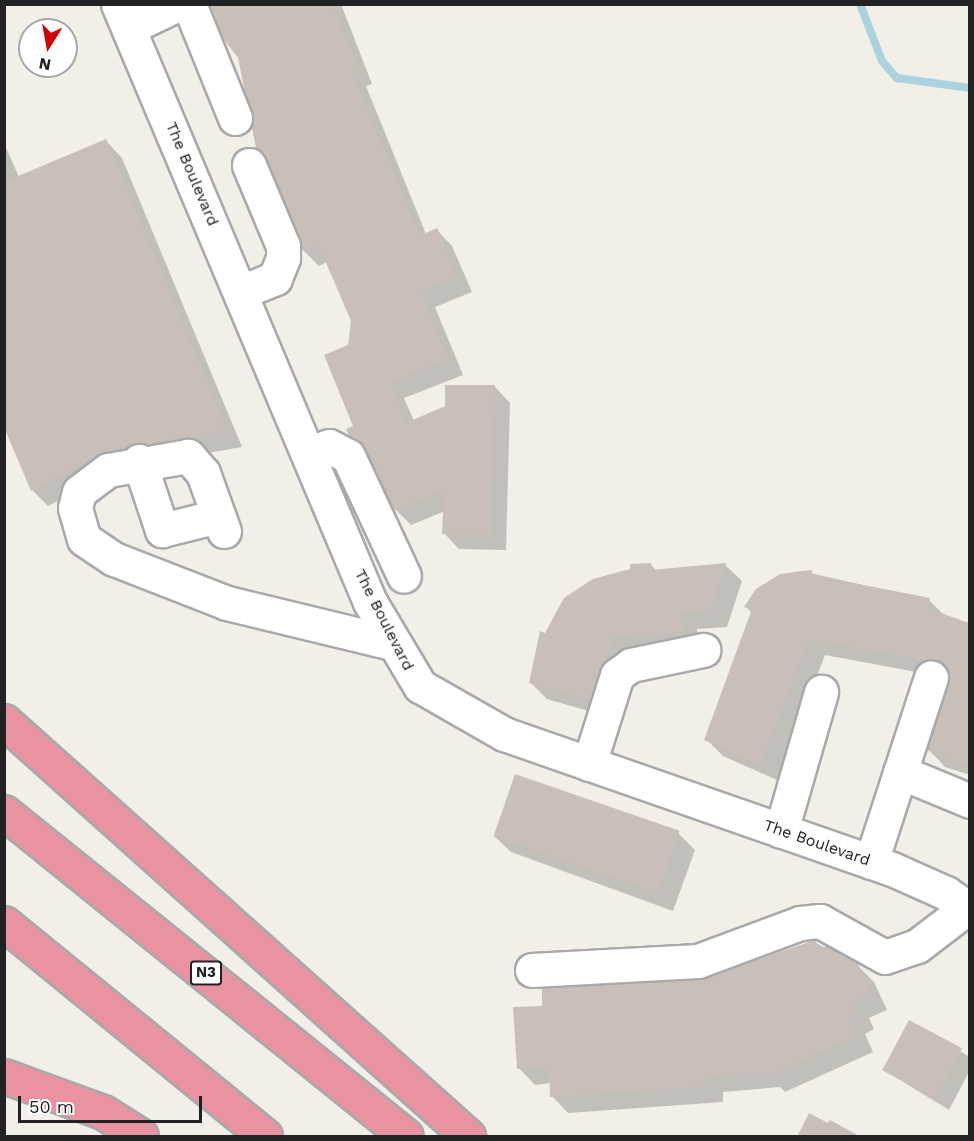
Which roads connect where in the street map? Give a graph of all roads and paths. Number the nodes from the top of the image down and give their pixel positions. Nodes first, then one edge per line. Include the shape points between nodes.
1 (178, 4) edge
2 (189, 4) edge
3 (124, 16) edge
4 (235, 118) dead end
5 (249, 165) dead end
6 (241, 292) junction
7 (308, 453) junction
8 (138, 460) junction
9 (404, 576) dead end
10 (392, 643) junction
11 (703, 650) dead end
12 (931, 677) dead end
13 (821, 692) dead end
14 (4, 721) edge
15 (589, 764) junction
16 (900, 772) junction
17 (969, 801) edge
18 (4, 812) edge
19 (781, 831) junction
20 (871, 862) junction
21 (968, 909) edge
22 (4, 923) edge
23 (531, 970) dead end
24 (4, 1076) edge
25 (141, 1137) edge
26 (265, 1137) edge
27 (406, 1137) edge
28 (468, 1137) edge

1 - 3 lane
2 - 4 lane
3 - 6 lane, The Boulevard
5 - 6 lane via 283,246 283,258 275,278
6 - 7 lane, The Boulevard
7 - 9 lane via 329,446 348,456
7 - 10 lane, The Boulevard
8 - 8 lane via 162,530 221,523 200,468 188,456
8 - 10 lane via 108,470 79,492 77,526 98,550 227,603
10 - 15 lane, The Boulevard via 420,686 448,706 504,734
11 - 15 lane via 632,665 617,675
12 - 16 lane
13 - 19 lane
14 - 28 highway
15 - 19 lane, The Boulevard
16 - 17 lane
16 - 20 lane
18 - 27 highway, N3
19 - 20 lane, The Boulevard
20 - 21 lane, The Boulevard via 946,893
21 - 23 lane via 916,946 885,957 820,921 800,923 698,961
22 - 26 highway
24 - 25 highway via 103,1112

